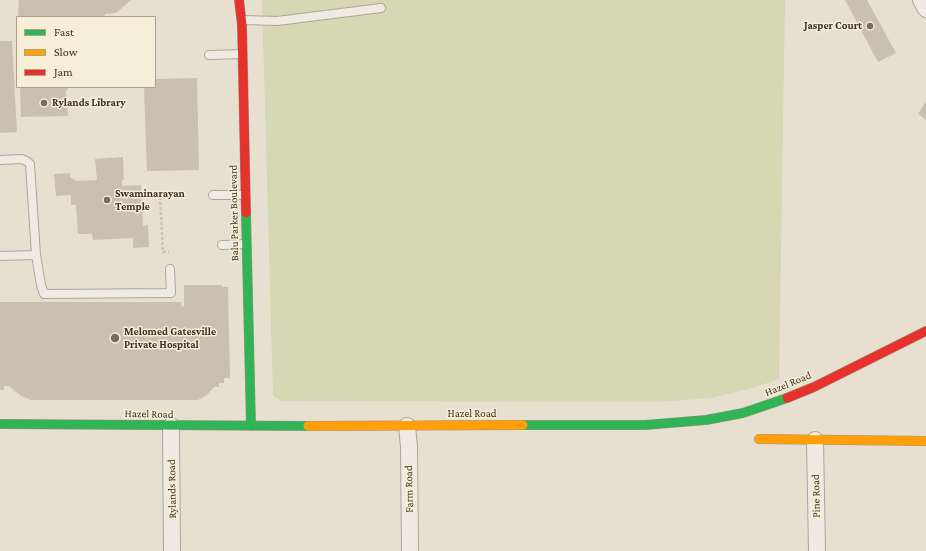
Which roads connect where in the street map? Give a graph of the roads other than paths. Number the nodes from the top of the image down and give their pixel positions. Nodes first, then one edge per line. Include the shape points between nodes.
1 (239, 0) edge
2 (921, 0) edge
3 (380, 8) dead end
4 (926, 9) edge
5 (242, 20) junction
6 (243, 54) junction
7 (209, 55) dead end
8 (0, 160) edge
9 (213, 195) dead end
10 (246, 195) junction
11 (247, 244) junction
12 (222, 245) dead end
13 (36, 255) junction
14 (0, 256) edge
15 (170, 269) dead end
16 (926, 331) edge
17 (0, 424) edge
18 (171, 426) junction
19 (251, 426) junction
20 (406, 426) junction
21 (759, 439) dead end
22 (815, 440) junction
23 (926, 441) edge
24 (172, 551) edge
25 (410, 551) edge
26 (817, 551) edge

1 - 5 street, Balu Parker Boulevard
2 - 4 street
3 - 5 lane via 277,21
5 - 6 street, Balu Parker Boulevard
6 - 7 lane
6 - 10 street, Balu Parker Boulevard
8 - 13 lane via 22,159 30,164
9 - 10 lane
10 - 11 street, Balu Parker Boulevard
11 - 12 lane
11 - 19 street, Balu Parker Boulevard
13 - 14 lane
13 - 15 lane via 44,294 171,293
16 - 20 street, Hazel Road via 814,387 778,402 743,413 706,420 645,425
17 - 18 street, Hazel Road
18 - 19 street, Hazel Road
18 - 24 street, Rylands Road
19 - 20 street, Hazel Road
20 - 25 street, Farm Road via 409,447
21 - 22 street
22 - 23 street
22 - 26 street, Pine Road

